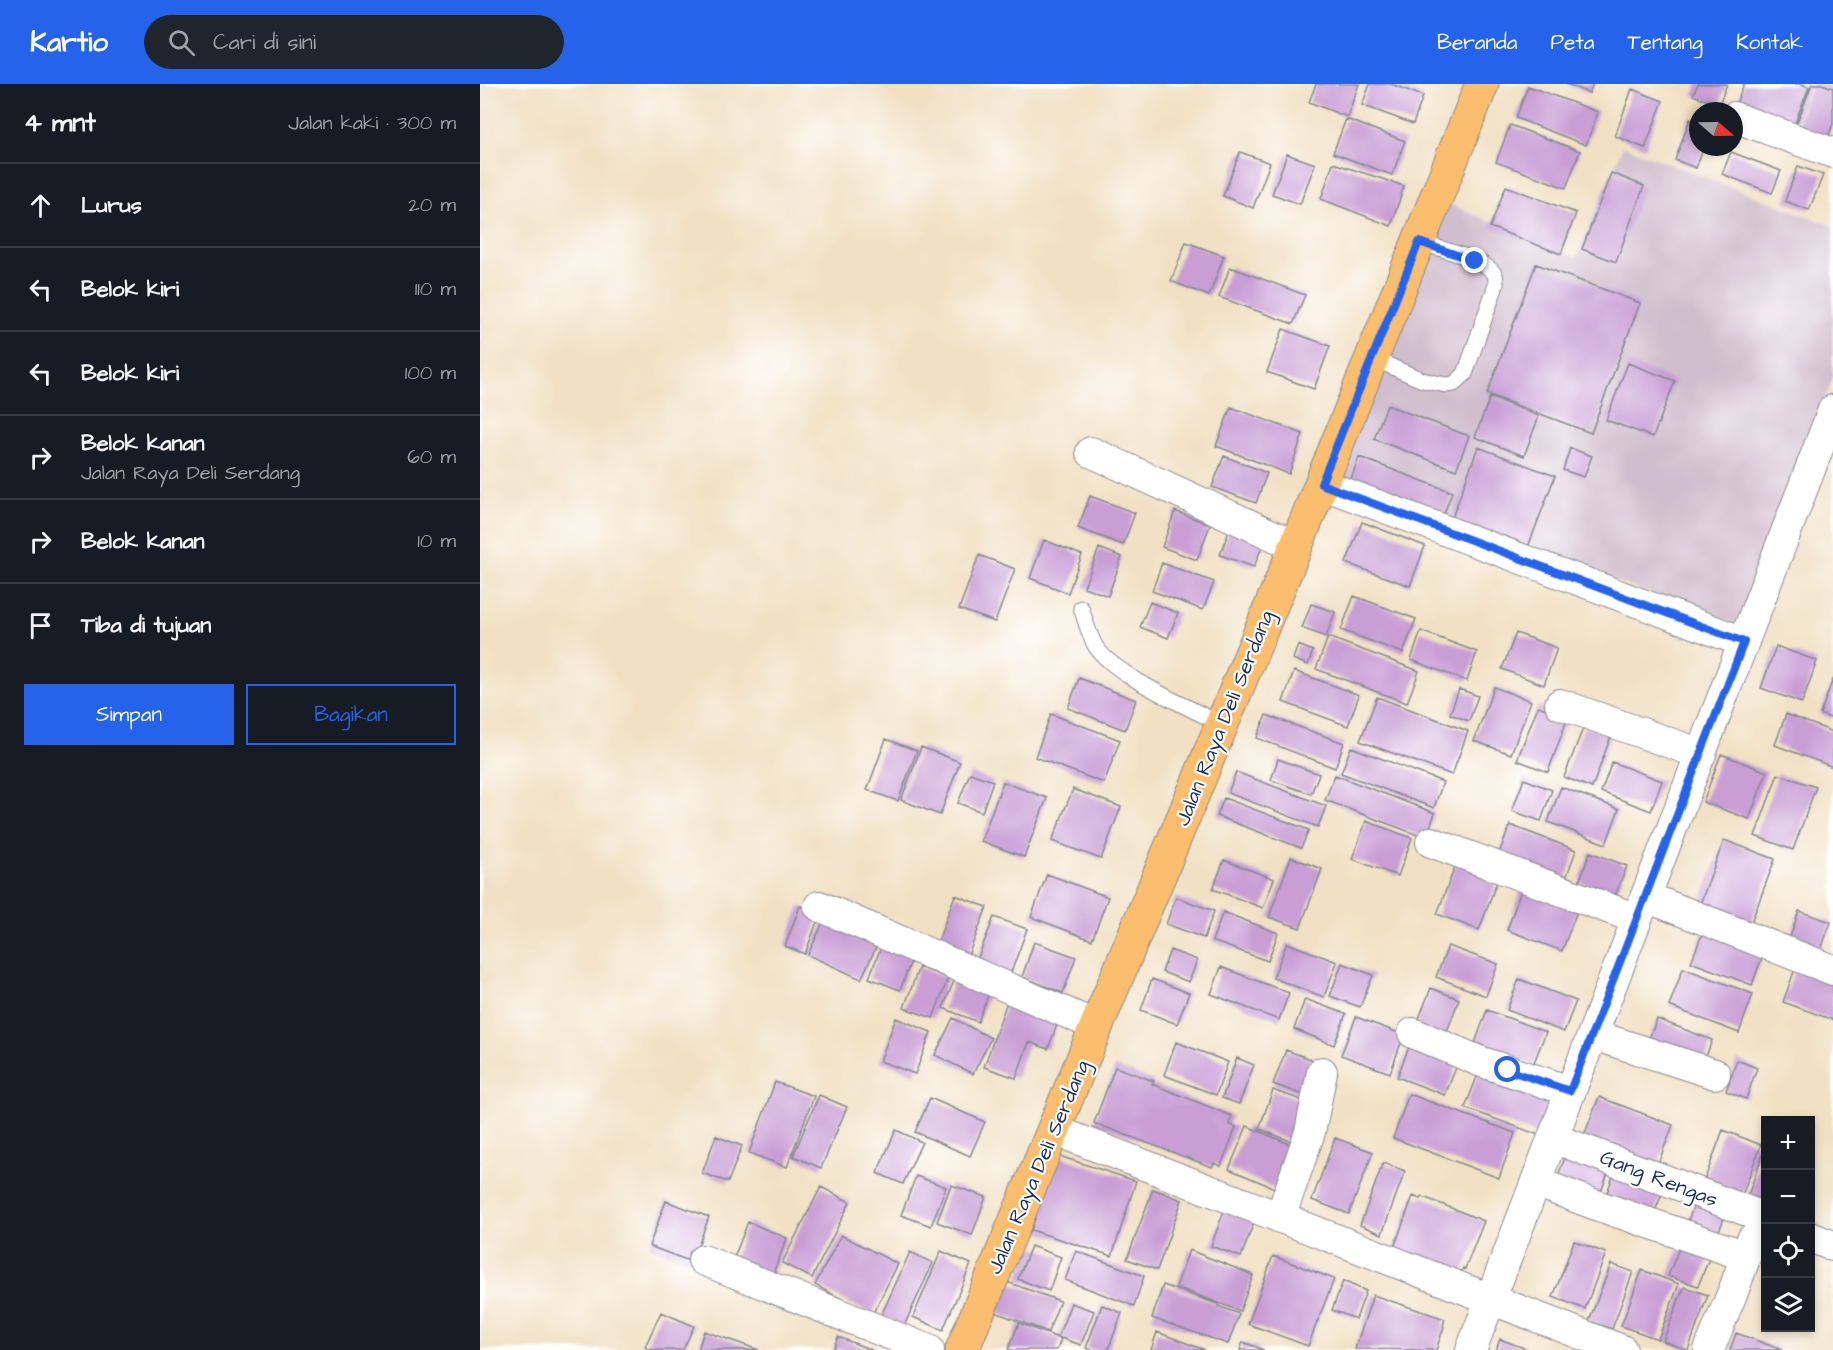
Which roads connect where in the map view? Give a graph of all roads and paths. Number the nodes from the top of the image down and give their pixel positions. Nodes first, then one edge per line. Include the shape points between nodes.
1 (1482, 84) edge
2 (1743, 120) edge
3 (1833, 153) edge
4 (1419, 242) junction
5 (1372, 358) junction
6 (1833, 410) edge
7 (1091, 452) dead end
8 (1321, 484) junction
9 (1296, 546) junction
10 (1081, 608) dead end
11 (1744, 642) junction
12 (1560, 704) dead end
13 (1221, 724) junction
14 (1701, 754) junction
15 (1431, 842) dead end
16 (819, 906) dead end
17 (1642, 908) junction
18 (1833, 970) edge
19 (1097, 1026) junction
20 (1413, 1033) dead end
21 (1593, 1035) junction
22 (1322, 1072) dead end
23 (1715, 1074) dead end
24 (1570, 1091) junction
25 (1054, 1130) junction
26 (1553, 1138) junction
27 (1536, 1182) junction
28 (1761, 1216) edge
29 (1280, 1218) junction
30 (1761, 1222) edge
31 (1815, 1239) edge
32 (1833, 1246) edge
33 (1746, 1256) junction
34 (703, 1260) dead end
35 (1491, 1298) junction
36 (929, 1350) edge
37 (962, 1350) edge
38 (1471, 1350) edge
39 (1622, 1350) edge
40 (1709, 1350) edge

1 - 4 main road, Jalan Raya Deli Serdang
2 - 3 street
4 - 5 main road, Jalan Raya Deli Serdang
4 - 5 lane via 1475,261 1495,275 1496,285 1465,374 1454,384 1437,384
5 - 8 main road, Jalan Raya Deli Serdang
6 - 11 street
7 - 9 street
8 - 9 main road, Jalan Raya Deli Serdang
8 - 11 street
9 - 13 main road, Jalan Raya Deli Serdang
10 - 13 lane via 1105,658
11 - 14 street
12 - 14 street
13 - 19 main road, Jalan Raya Deli Serdang
14 - 17 street
15 - 17 street
16 - 19 street
17 - 18 street
17 - 21 street
19 - 25 main road, Jalan Raya Deli Serdang
20 - 24 street via 1479,1061
21 - 23 street
21 - 24 street
22 - 29 street via 1310,1132
24 - 26 street
25 - 29 street
25 - 37 main road, Jalan Raya Deli Serdang
26 - 27 street
26 - 28 street, Gang Rengas
27 - 33 street
27 - 35 street
29 - 35 street
30 - 33 street
31 - 32 street
33 - 40 street
34 - 36 street
35 - 38 street
35 - 39 street

